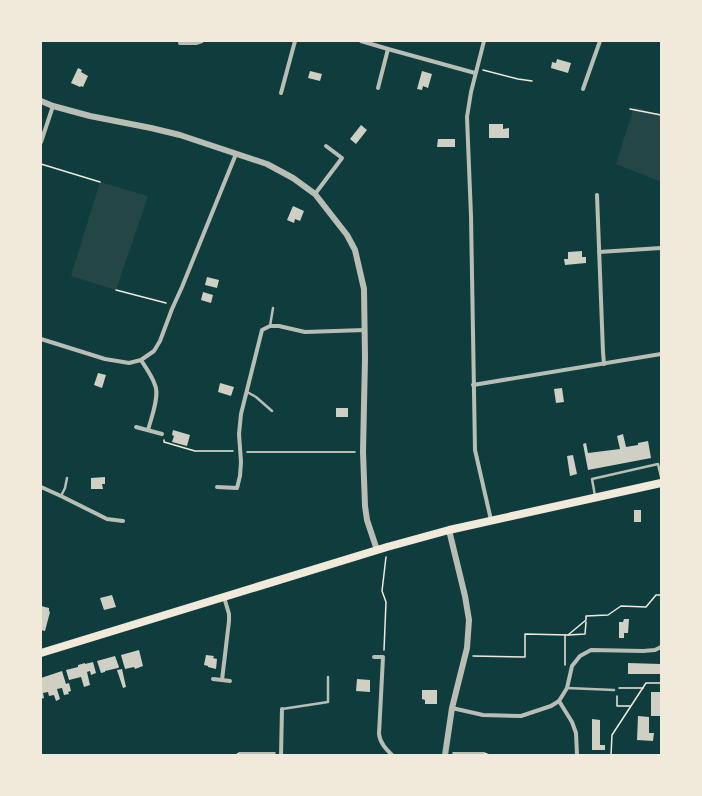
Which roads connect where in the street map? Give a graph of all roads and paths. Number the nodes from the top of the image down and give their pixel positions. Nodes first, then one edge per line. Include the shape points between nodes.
1 (202, 41) edge
2 (294, 41) edge
3 (361, 41) edge
4 (484, 41) edge
5 (600, 41) edge
6 (180, 43) dead end
7 (388, 49) junction
8 (475, 73) junction
9 (532, 81) dead end
10 (378, 88) dead end
11 (583, 89) dead end
12 (281, 93) dead end
13 (41, 101) edge
14 (53, 106) junction
15 (630, 109) dead end
16 (661, 115) edge
17 (41, 142) edge
18 (326, 146) dead end
19 (236, 154) junction
20 (41, 164) edge
21 (100, 182) dead end
22 (315, 194) junction
23 (597, 195) dead end
24 (661, 248) edge
25 (599, 252) junction
26 (116, 290) dead end
27 (174, 305) junction
28 (273, 308) dead end
29 (270, 326) junction
30 (365, 330) junction
31 (41, 339) edge
32 (661, 354) edge
33 (141, 360) junction
34 (604, 364) junction
35 (473, 385) junction
36 (247, 392) junction
37 (272, 411) dead end
38 (136, 427) dead end
39 (148, 430) junction
40 (162, 434) joint
41 (240, 452) junction
42 (363, 452) junction
43 (661, 476) edge
44 (67, 478) dead end
45 (661, 483) edge
46 (41, 487) edge
47 (217, 487) dead end
48 (61, 496) junction
49 (595, 497) junction
50 (491, 520) junction
51 (123, 521) dead end
52 (449, 530) junction
53 (387, 547) junction
54 (377, 550) junction
55 (661, 595) edge
56 (224, 597) junction
57 (586, 620) junction
58 (565, 635) junction
59 (568, 635) junction
60 (661, 647) edge
61 (41, 653) edge
62 (465, 655) junction
63 (374, 657) dead end
64 (384, 657) junction
65 (564, 664) dead end
66 (328, 677) dead end
67 (212, 679) dead end
68 (222, 680) junction
69 (230, 681) dead end
70 (661, 683) edge
71 (568, 688) junction
72 (643, 688) junction
73 (615, 689) junction
74 (559, 701) junction
75 (631, 706) junction
76 (452, 708) junction
77 (282, 709) joint
78 (281, 754) edge
79 (445, 754) edge
80 (236, 755) edge
81 (392, 755) edge
82 (489, 755) edge
83 (577, 755) edge
84 (598, 755) edge
85 (611, 755) edge

1 - 6 street
2 - 12 street
3 - 7 street
4 - 8 street
5 - 11 street
7 - 8 street
7 - 10 street
8 - 9 path via 484,70
8 - 35 street via 468,117
13 - 14 street
14 - 17 street
14 - 19 street via 180,135
15 - 16 path
18 - 22 street via 342,158
19 - 22 street via 267,164 287,174
19 - 27 street
20 - 21 path
22 - 30 street via 347,235 355,250 364,289
23 - 25 street
24 - 25 street
25 - 34 street
26 - 27 path
27 - 33 street via 154,351
28 - 29 lane
29 - 30 street via 305,332
29 - 36 street via 262,330
30 - 42 street
31 - 33 street via 105,359 129,363
32 - 34 street
33 - 39 street via 156,389
34 - 35 street
35 - 50 street via 475,450
36 - 37 lane
36 - 41 street via 241,414
38 - 39 street
39 - 40 street
40 - 41 path via 164,442 195,451
41 - 42 path
41 - 47 street via 237,488
42 - 54 street via 365,506
43 - 49 lane via 658,464 592,479
44 - 48 lane
45 - 49 main road
46 - 48 street
48 - 51 street via 107,519
49 - 50 main road
50 - 52 main road
52 - 53 main road
52 - 62 street via 469,620
53 - 54 main road
53 - 64 path via 382,591 386,602
54 - 56 main road
55 - 57 path via 656,595 646,607 621,606 608,615 586,616
56 - 61 main road
56 - 68 street via 229,621
57 - 59 path
57 - 59 path via 585,634
58 - 59 path
58 - 62 path via 525,634 525,657
58 - 65 path
60 - 71 street via 643,651 592,650 580,656 572,666
62 - 76 street
63 - 64 street
64 - 81 street via 379,738
66 - 77 lane via 328,702
67 - 68 street
68 - 69 street
70 - 72 path via 646,683
71 - 73 lane
71 - 74 street
72 - 73 path
72 - 75 path
73 - 75 path via 617,706
74 - 76 street via 521,716 483,715
74 - 83 street via 576,733
75 - 85 path via 612,735
76 - 79 street
77 - 78 street
78 - 80 path
79 - 82 path
84 - 85 path

